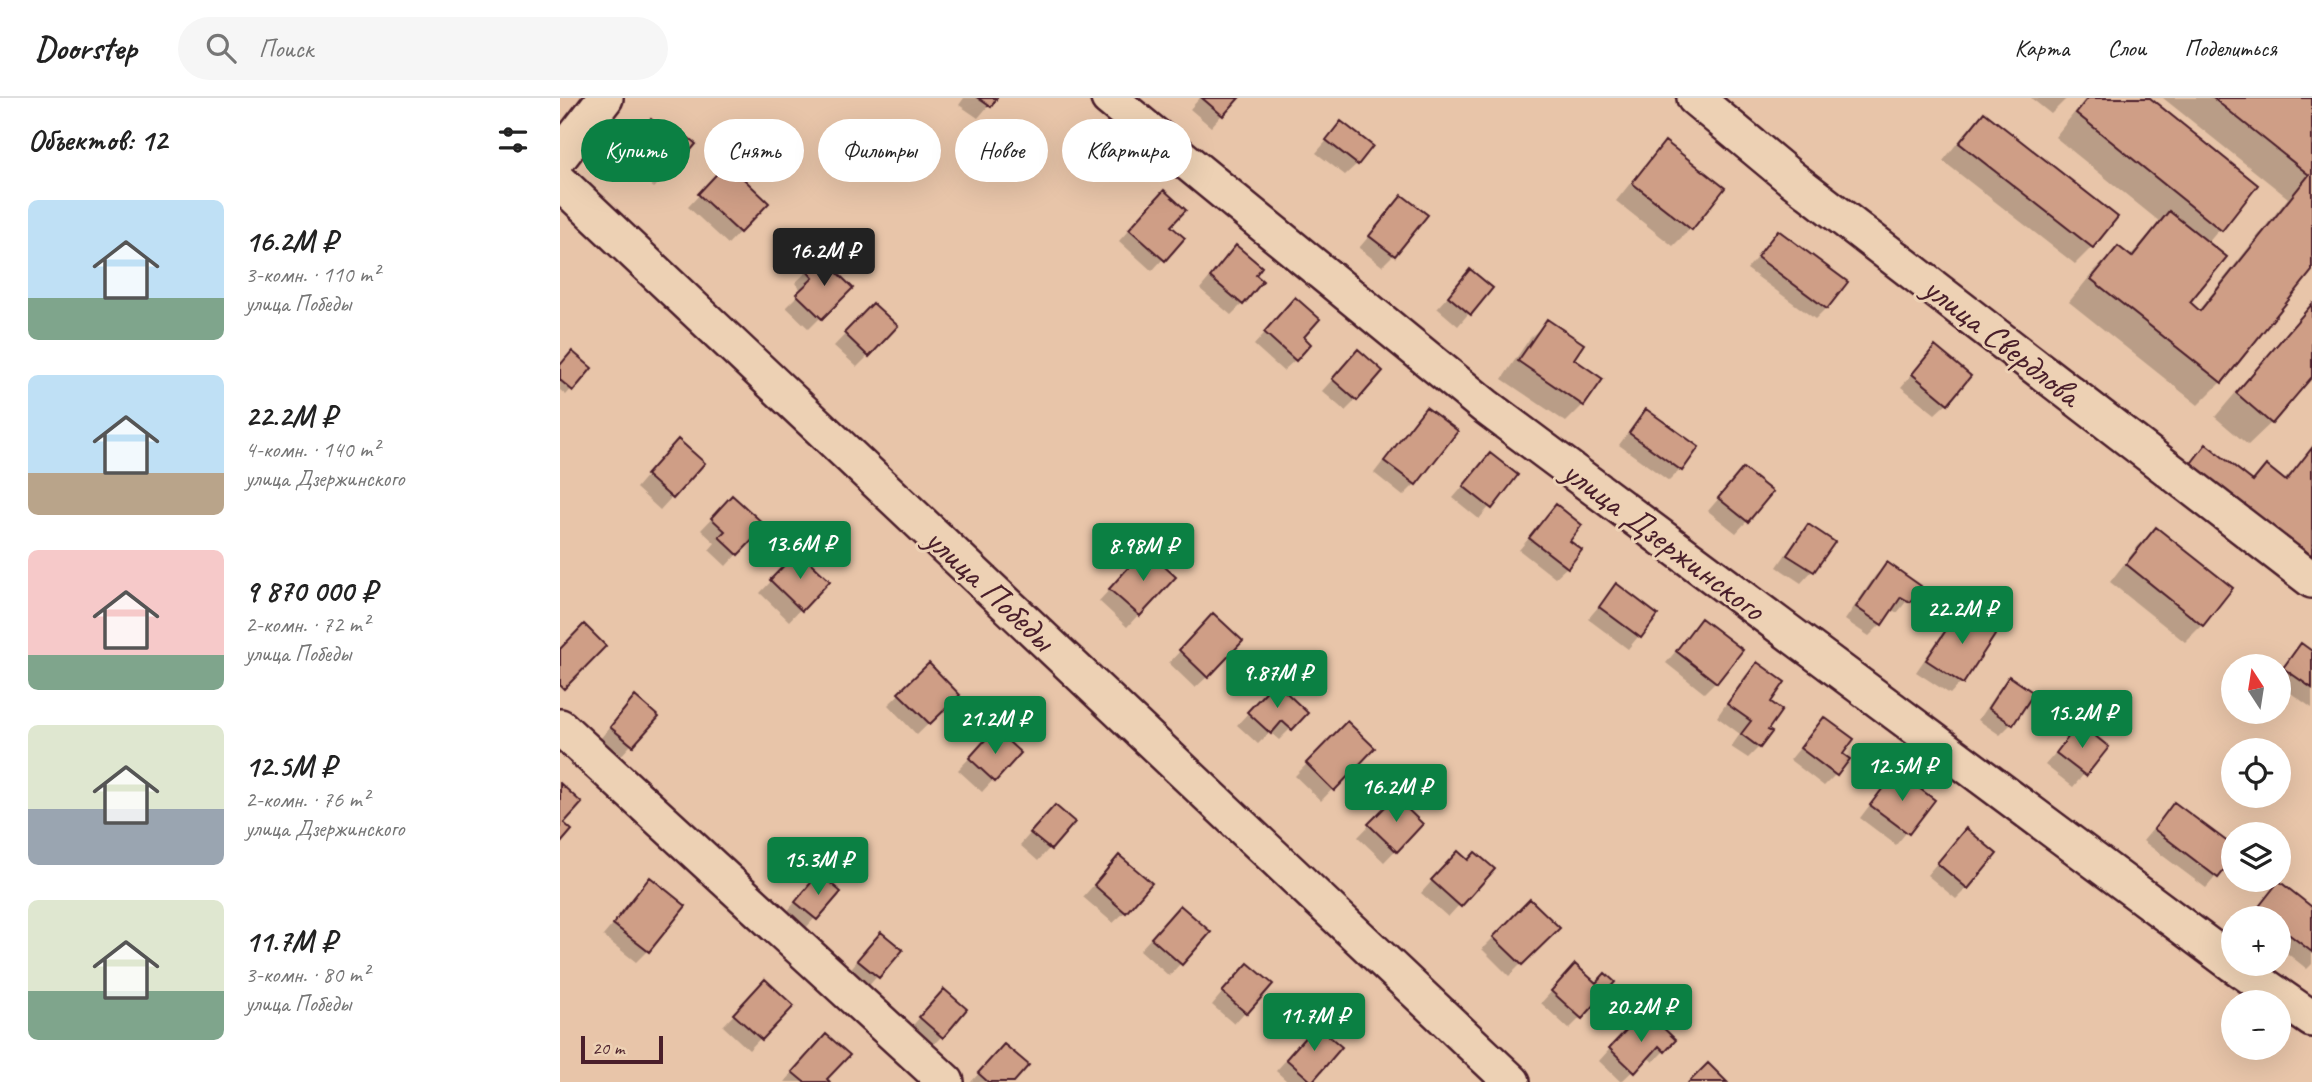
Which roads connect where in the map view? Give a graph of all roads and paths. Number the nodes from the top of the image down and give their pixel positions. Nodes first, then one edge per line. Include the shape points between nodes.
1 (605, 98) edge
2 (1109, 98) edge
3 (1695, 98) edge
4 (560, 156) edge
5 (560, 182) edge
6 (2312, 580) edge
7 (560, 727) edge
8 (2221, 955) edge
9 (2250, 976) edge
10 (2312, 1019) edge
11 (946, 1082) edge
12 (1512, 1082) edge

1 - 4 street
2 - 8 street, улица Дзержинского via 1485,406
3 - 6 street, улица Свердлова via 1791,178
5 - 12 street, улица Победы
7 - 11 street
9 - 10 street, улица Дзержинского

